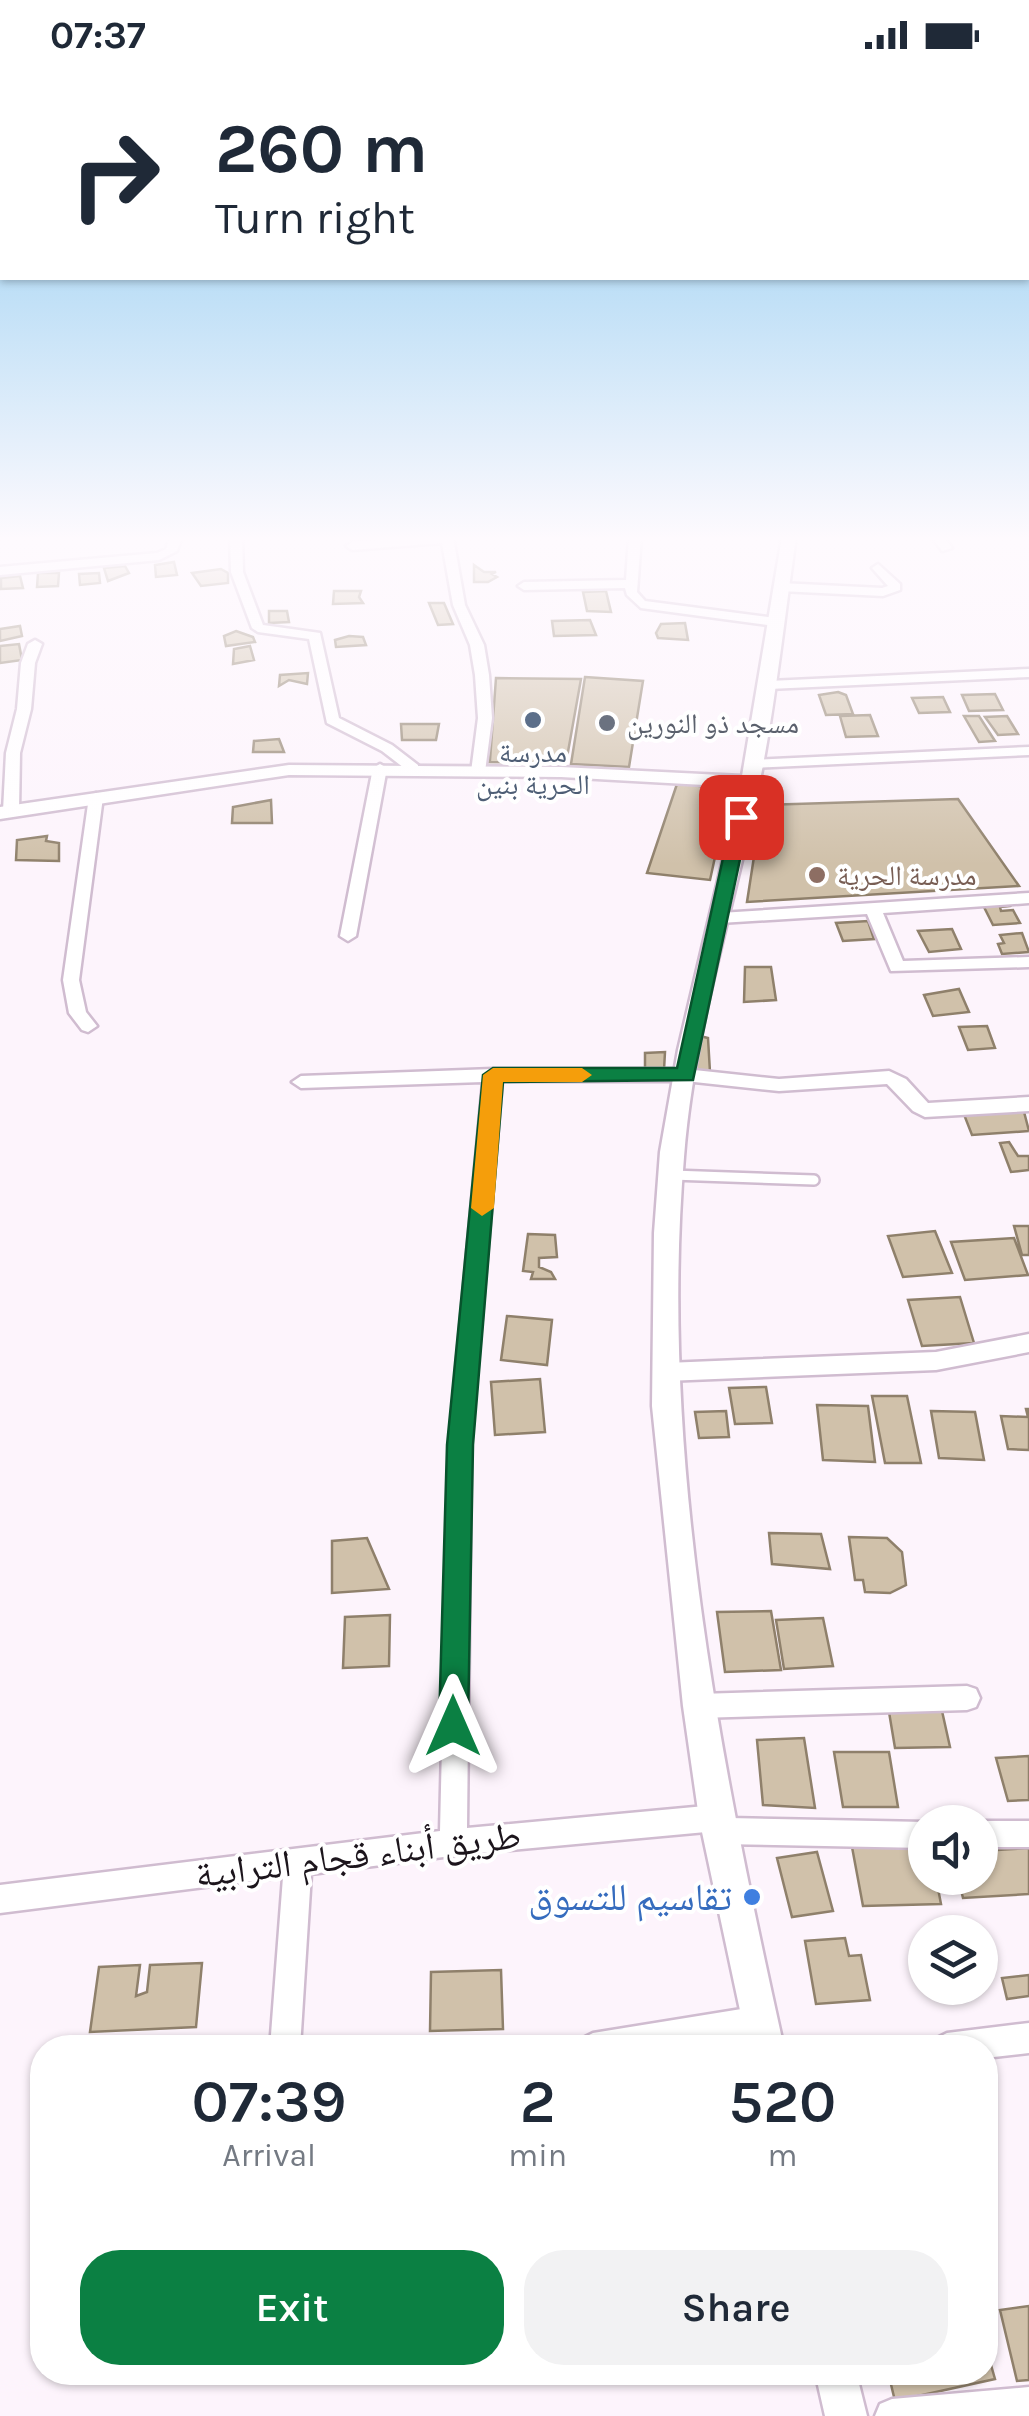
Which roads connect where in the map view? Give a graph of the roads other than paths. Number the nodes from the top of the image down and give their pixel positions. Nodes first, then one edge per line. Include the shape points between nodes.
1 (34, 646) edge
2 (317, 646) edge
3 (477, 646) edge
4 (773, 646) edge
5 (1029, 673) edge
6 (769, 685) junction
7 (1029, 751) edge
8 (380, 768) junction
9 (413, 768) junction
10 (478, 772) junction
11 (751, 773) junction
12 (96, 796) junction
13 (6, 812) edge
14 (1029, 898) edge
15 (873, 909) junction
16 (720, 918) junction
17 (348, 936) dead end
18 (1029, 962) edge
19 (88, 1026) dead end
20 (493, 1075) junction
21 (685, 1075) junction
22 (301, 1082) dead end
23 (1029, 1104) edge
24 (671, 1175) junction
25 (814, 1180) dead end
26 (1029, 1344) edge
27 (666, 1372) junction
28 (967, 1698) dead end
29 (699, 1706) junction
30 (718, 1824) junction
31 (908, 1833) edge
32 (998, 1834) edge
33 (1029, 1834) edge
34 (454, 1842) junction
35 (298, 1861) junction
36 (0, 1899) edge
37 (763, 2034) edge
38 (287, 2035) edge
39 (1029, 2038) edge
40 (998, 2042) edge
41 (839, 2385) edge
42 (1029, 2404) edge
43 (846, 2416) edge
44 (892, 2416) edge

1 - 13 street
2 - 9 street via 332,720
3 - 10 street via 485,718
4 - 6 street
5 - 6 street
6 - 11 street
7 - 11 street
8 - 9 street
8 - 12 street via 254,773
8 - 17 street
9 - 10 street
10 - 11 street
11 - 16 street
12 - 13 street
12 - 19 street via 70,980
14 - 15 street
15 - 16 street
15 - 18 street via 897,967
16 - 21 street
20 - 21 street
20 - 22 street
20 - 34 street via 460,1445
21 - 23 street via 779,1086 889,1077 925,1110
21 - 24 street
24 - 25 lane
24 - 27 street
26 - 27 street via 936,1360
27 - 29 street
28 - 29 street
29 - 30 street
30 - 31 street, طريق أبناء قجام الترابية
30 - 34 street, طريق أبناء قجام الترابية
30 - 37 street
32 - 33 street
34 - 35 street, طريق أبناء قجام الترابية
35 - 36 street, طريق أبناء قجام الترابية
35 - 38 street
39 - 40 street
41 - 43 street
42 - 44 street

